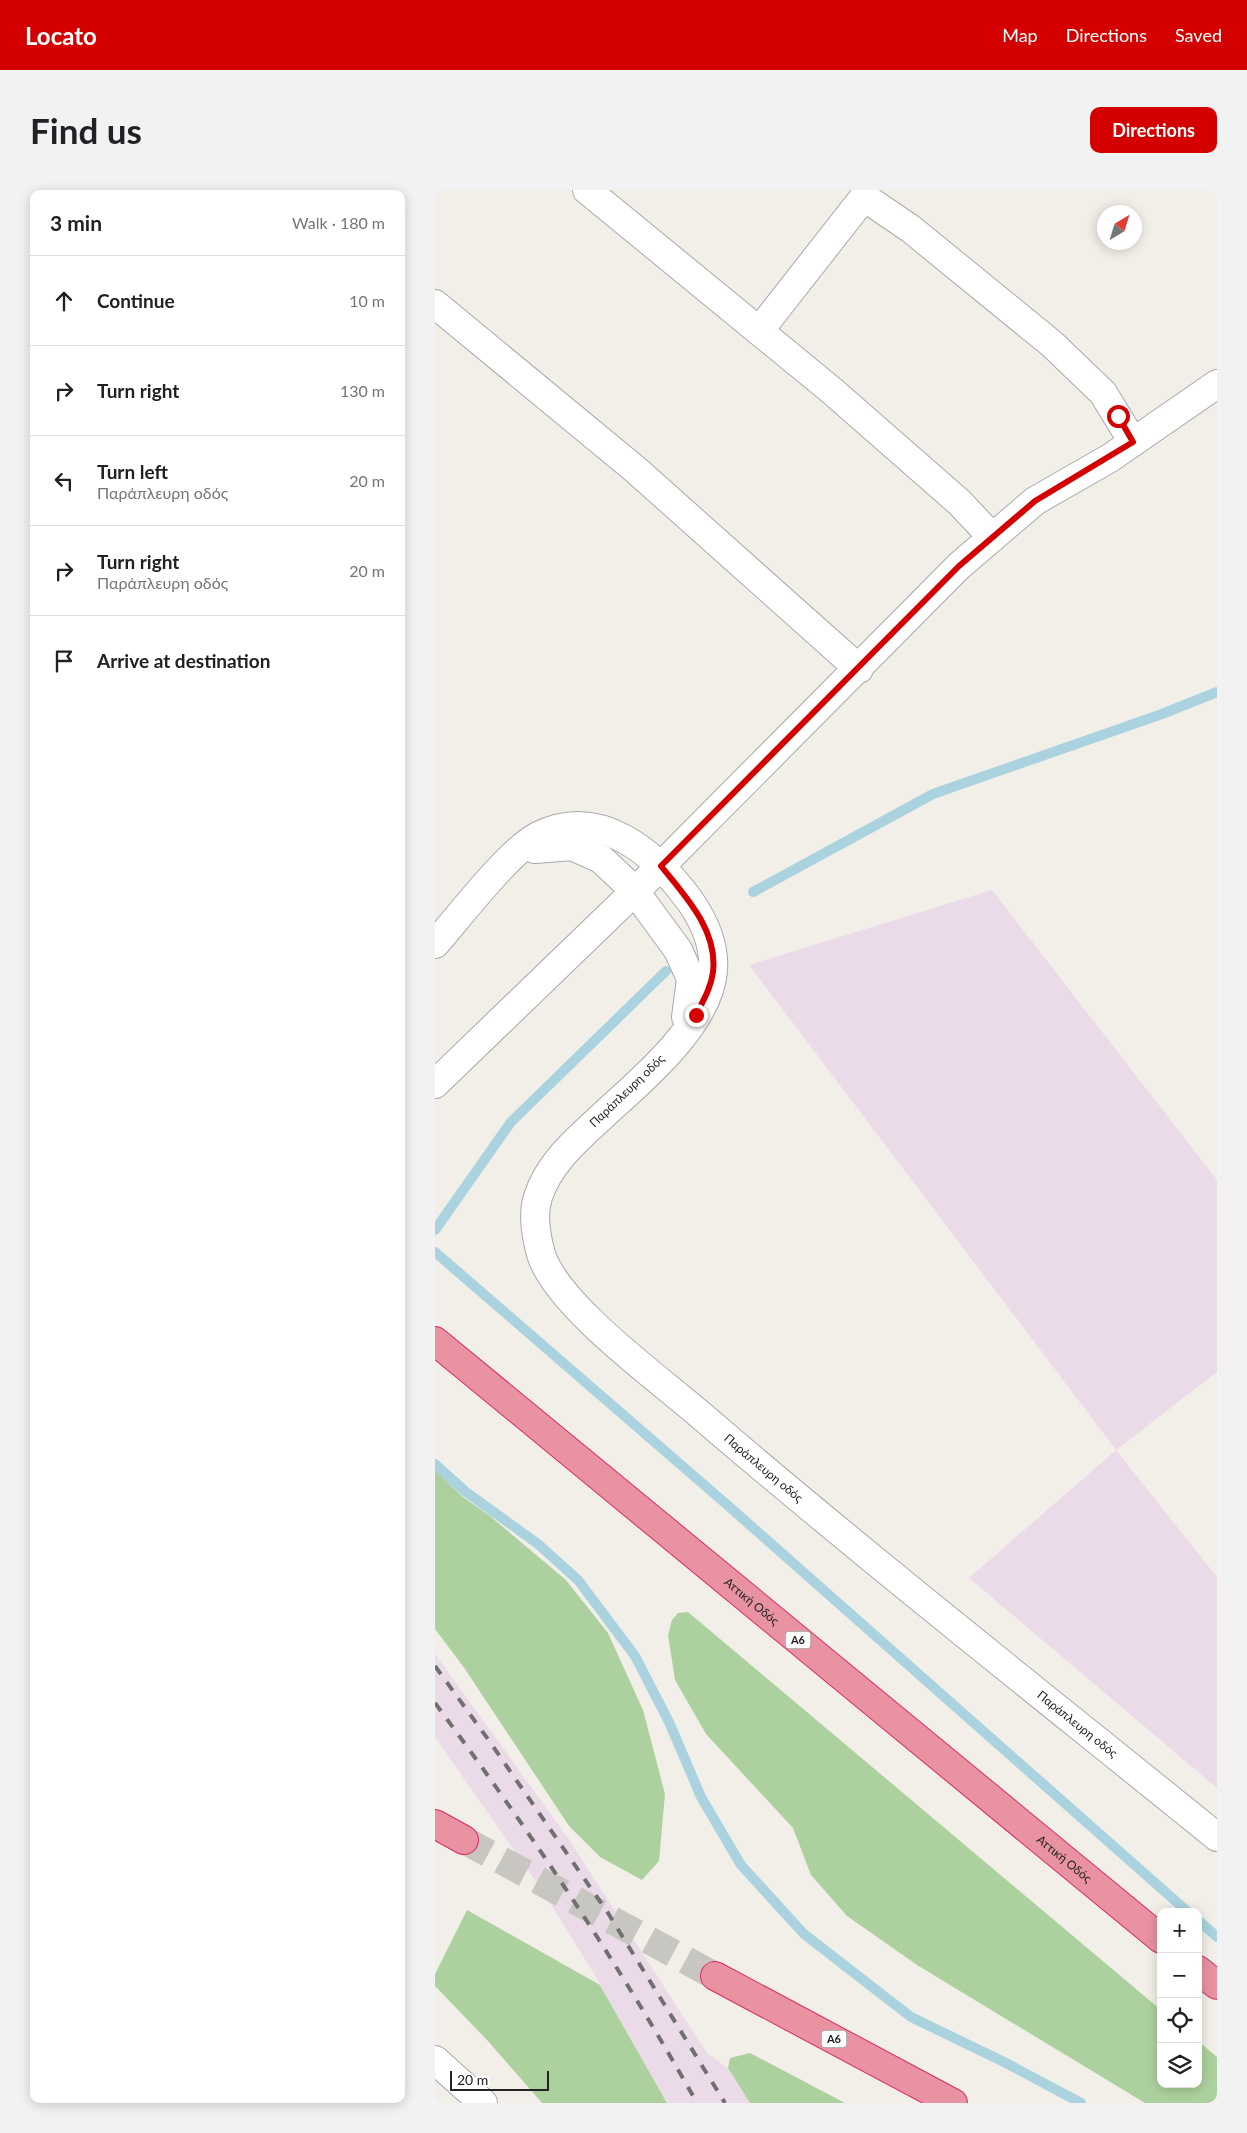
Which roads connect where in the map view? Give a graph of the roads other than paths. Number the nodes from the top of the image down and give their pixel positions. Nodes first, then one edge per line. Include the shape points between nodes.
1 (587, 190) edge
2 (435, 304) edge
3 (759, 331) junction
4 (1217, 384) edge
5 (1133, 442) junction
6 (992, 537) junction
7 (859, 669) junction
8 (508, 860) junction
9 (661, 866) junction
10 (634, 890) junction
11 (435, 944) edge
12 (679, 1039) junction
13 (435, 1084) edge
14 (435, 1341) edge
15 (435, 1824) edge
16 (1217, 1837) edge
17 (464, 1840) tunnel mouth
18 (1157, 1936) edge
19 (1202, 1973) edge
20 (715, 1976) tunnel mouth
21 (1217, 1985) edge
22 (435, 2060) edge
23 (483, 2103) edge
24 (953, 2103) edge

1 - 3 street
2 - 7 street via 636,470
3 - 5 street via 864,197 911,229 1052,344 1103,393
3 - 6 street via 951,495
4 - 5 street
5 - 6 street via 1035,501
6 - 7 street via 959,566
7 - 9 street
8 - 9 street, Παράπλευρη οδός via 536,837 571,826 605,829 642,850
8 - 10 street, Παράπλευρη οδός via 540,847 572,846 601,859
8 - 11 street, Παράπλευρη οδός
9 - 10 street
9 - 12 street, Παράπλευρη οδός via 692,904 711,941 713,971 708,992
10 - 12 street, Παράπλευρη οδός via 678,950 691,979 689,1006
10 - 13 street
12 - 16 street, Παράπλευρη οδός via 655,1067 570,1146 538,1197 534,1222 542,1258 562,1292 808,1507
14 - 18 highway, Αττική Οδός / Α6
15 - 17 highway
19 - 21 highway
20 - 24 highway, Α6
22 - 23 street

